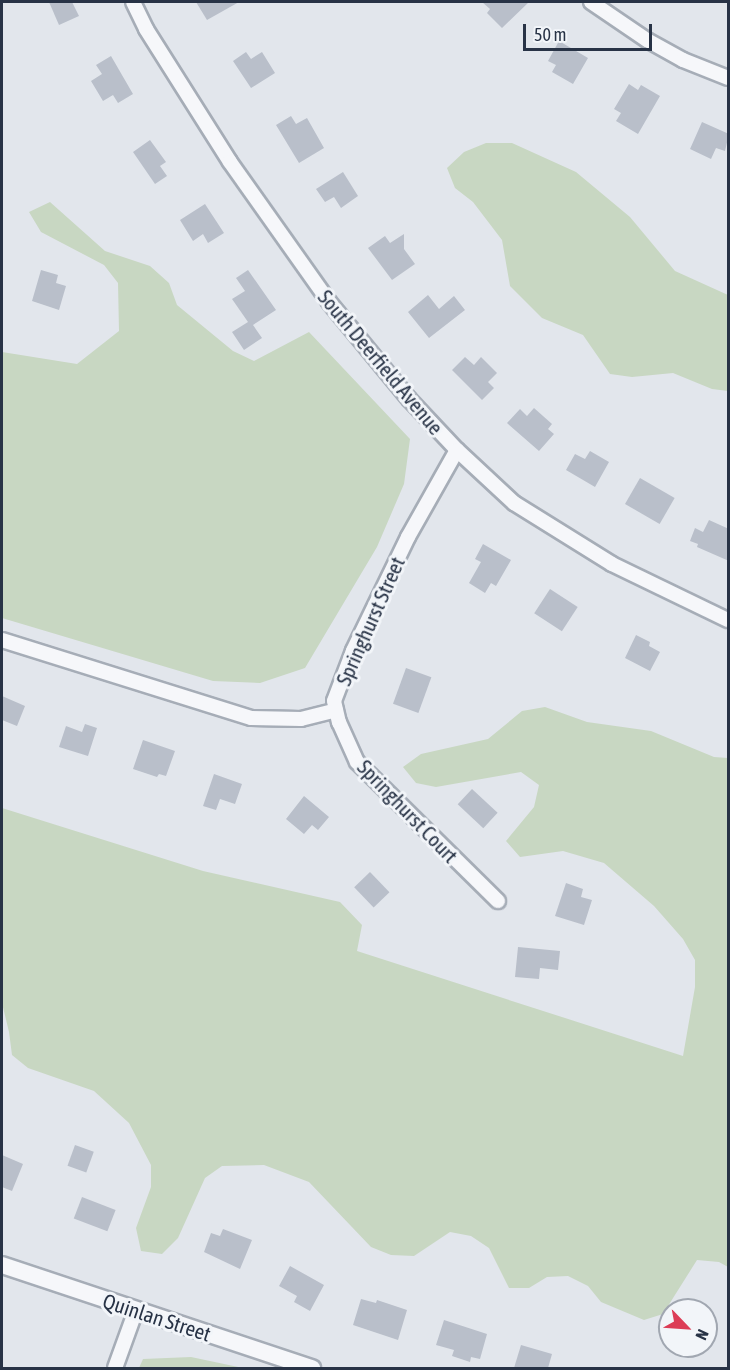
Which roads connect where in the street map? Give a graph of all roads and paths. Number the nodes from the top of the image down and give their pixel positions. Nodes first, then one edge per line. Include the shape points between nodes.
1 (134, 2) edge
2 (591, 2) edge
3 (729, 78) edge
4 (457, 450) junction
5 (729, 620) edge
6 (2, 640) edge
7 (336, 710) junction
8 (498, 902) dead end
9 (2, 1265) edge
10 (136, 1310) junction
11 (115, 1368) edge
12 (312, 1368) edge

1 - 4 street, South Deerfield Avenue via 146,29 230,162 329,302 408,399
2 - 3 street via 683,60
4 - 5 street, South Deerfield Avenue via 514,503 553,528 612,564
4 - 7 street, Springhurst Street via 408,537 353,651 334,701
6 - 7 street, Springhurst Street via 251,718 301,719
7 - 8 street, Springhurst Court via 357,762
9 - 10 street, Quinlan Street
10 - 11 street
10 - 12 street, Quinlan Street

